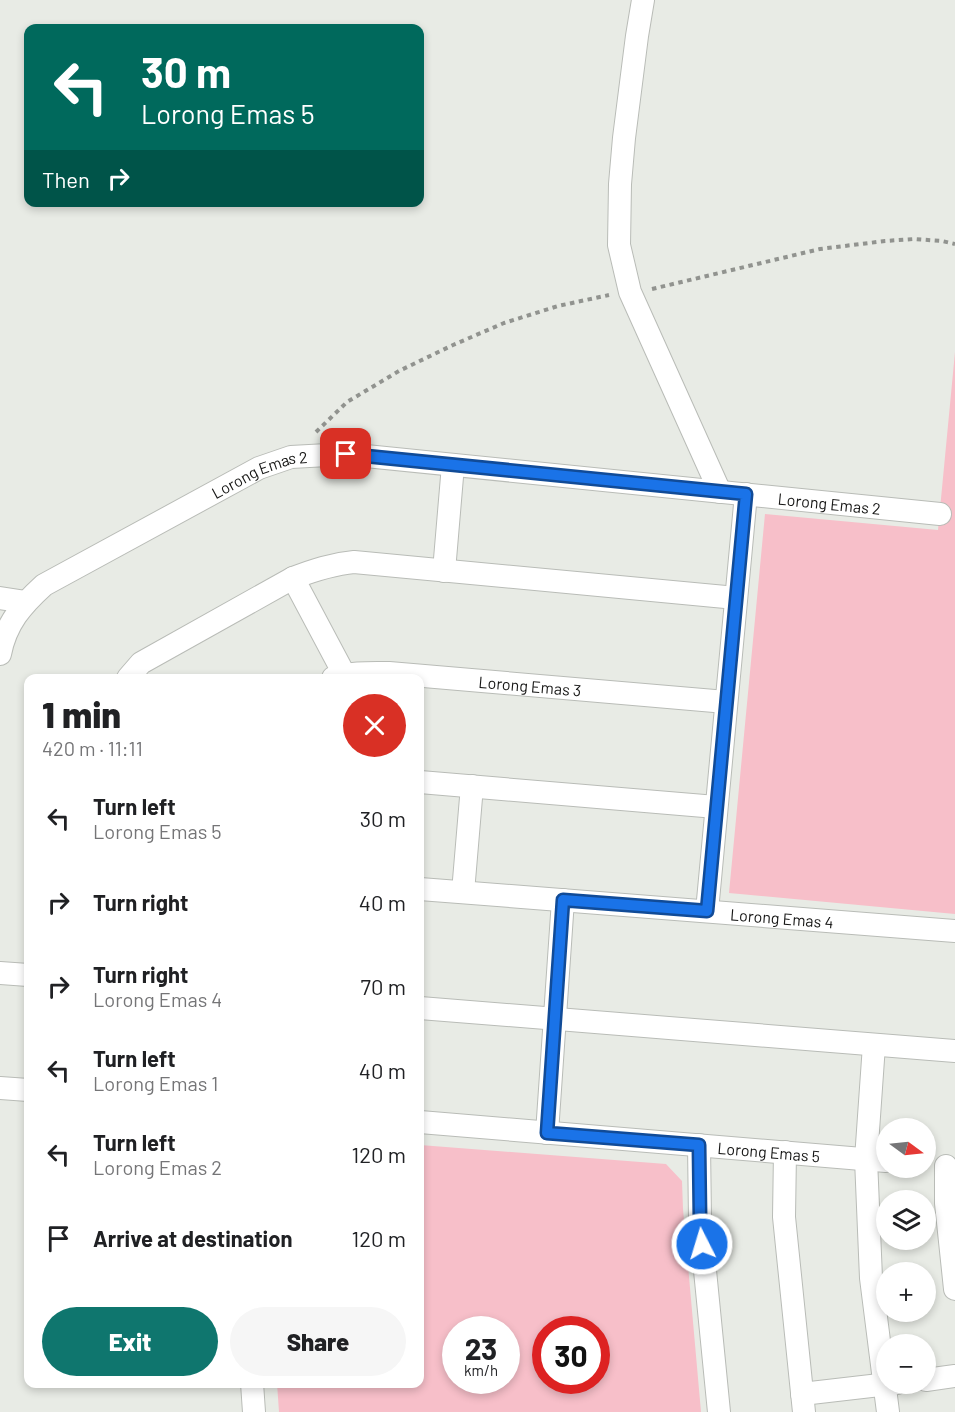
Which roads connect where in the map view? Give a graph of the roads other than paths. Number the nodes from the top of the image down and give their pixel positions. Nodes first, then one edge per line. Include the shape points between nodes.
1 (644, 0) edge
2 (453, 465) junction
3 (720, 492) junction
4 (746, 494) junction
5 (940, 514) dead end
6 (444, 571) junction
7 (293, 578) junction
8 (0, 598) edge
9 (736, 598) junction
10 (26, 602) junction
11 (0, 654) edge
12 (131, 674) edge
13 (338, 674) edge
14 (352, 674) edge
15 (401, 674) edge
16 (424, 676) edge
17 (726, 702) junction
18 (424, 782) edge
19 (472, 786) junction
20 (716, 807) junction
21 (424, 889) edge
22 (463, 892) junction
23 (563, 900) junction
24 (707, 911) junction
25 (955, 931) edge
26 (0, 973) edge
27 (24, 975) edge
28 (424, 1008) edge
29 (555, 1019) junction
30 (874, 1045) junction
31 (955, 1051) edge
32 (0, 1088) edge
33 (24, 1090) edge
34 (424, 1122) edge
35 (547, 1133) junction
36 (699, 1145) junction
37 (785, 1152) junction
38 (876, 1160) edge
39 (942, 1165) edge
40 (955, 1289) edge
41 (881, 1334) edge
42 (955, 1376) edge
43 (936, 1379) edge
44 (876, 1387) edge
45 (252, 1388) edge
46 (889, 1394) edge
47 (803, 1403) edge
48 (254, 1412) edge
49 (719, 1412) edge
50 (888, 1412) edge

1 - 3 street via 624,138 620,245 630,292
2 - 3 street, Lorong Emas 2
2 - 6 street
2 - 10 street, Lorong Emas 2 via 346,454 291,457 259,468 44,585
3 - 4 street, Lorong Emas 2
4 - 5 street, Lorong Emas 2
4 - 9 street
6 - 7 street via 354,562 338,563
6 - 9 street
7 - 12 street via 141,663
7 - 13 street
8 - 10 street
9 - 17 street
10 - 11 street, Lorong Emas 2 via 11,622
14 - 15 street, Lorong Emas 3
16 - 17 street, Lorong Emas 3
17 - 20 street
18 - 19 street
19 - 20 street
19 - 22 street
20 - 24 street
21 - 22 street, Lorong Emas 4
22 - 23 street, Lorong Emas 4
23 - 24 street, Lorong Emas 4
23 - 29 street
24 - 25 street, Lorong Emas 4
26 - 27 street
28 - 29 street
29 - 30 street
29 - 35 street
30 - 31 street
30 - 38 street
32 - 33 street
34 - 35 street, Lorong Emas 5
35 - 36 street, Lorong Emas 5
36 - 37 street, Lorong Emas 5
36 - 49 street via 700,1220
37 - 38 street, Lorong Emas 5
37 - 47 street via 784,1216
38 - 41 street via 871,1278
39 - 40 street
42 - 43 street
44 - 47 street
45 - 48 street
46 - 50 street

